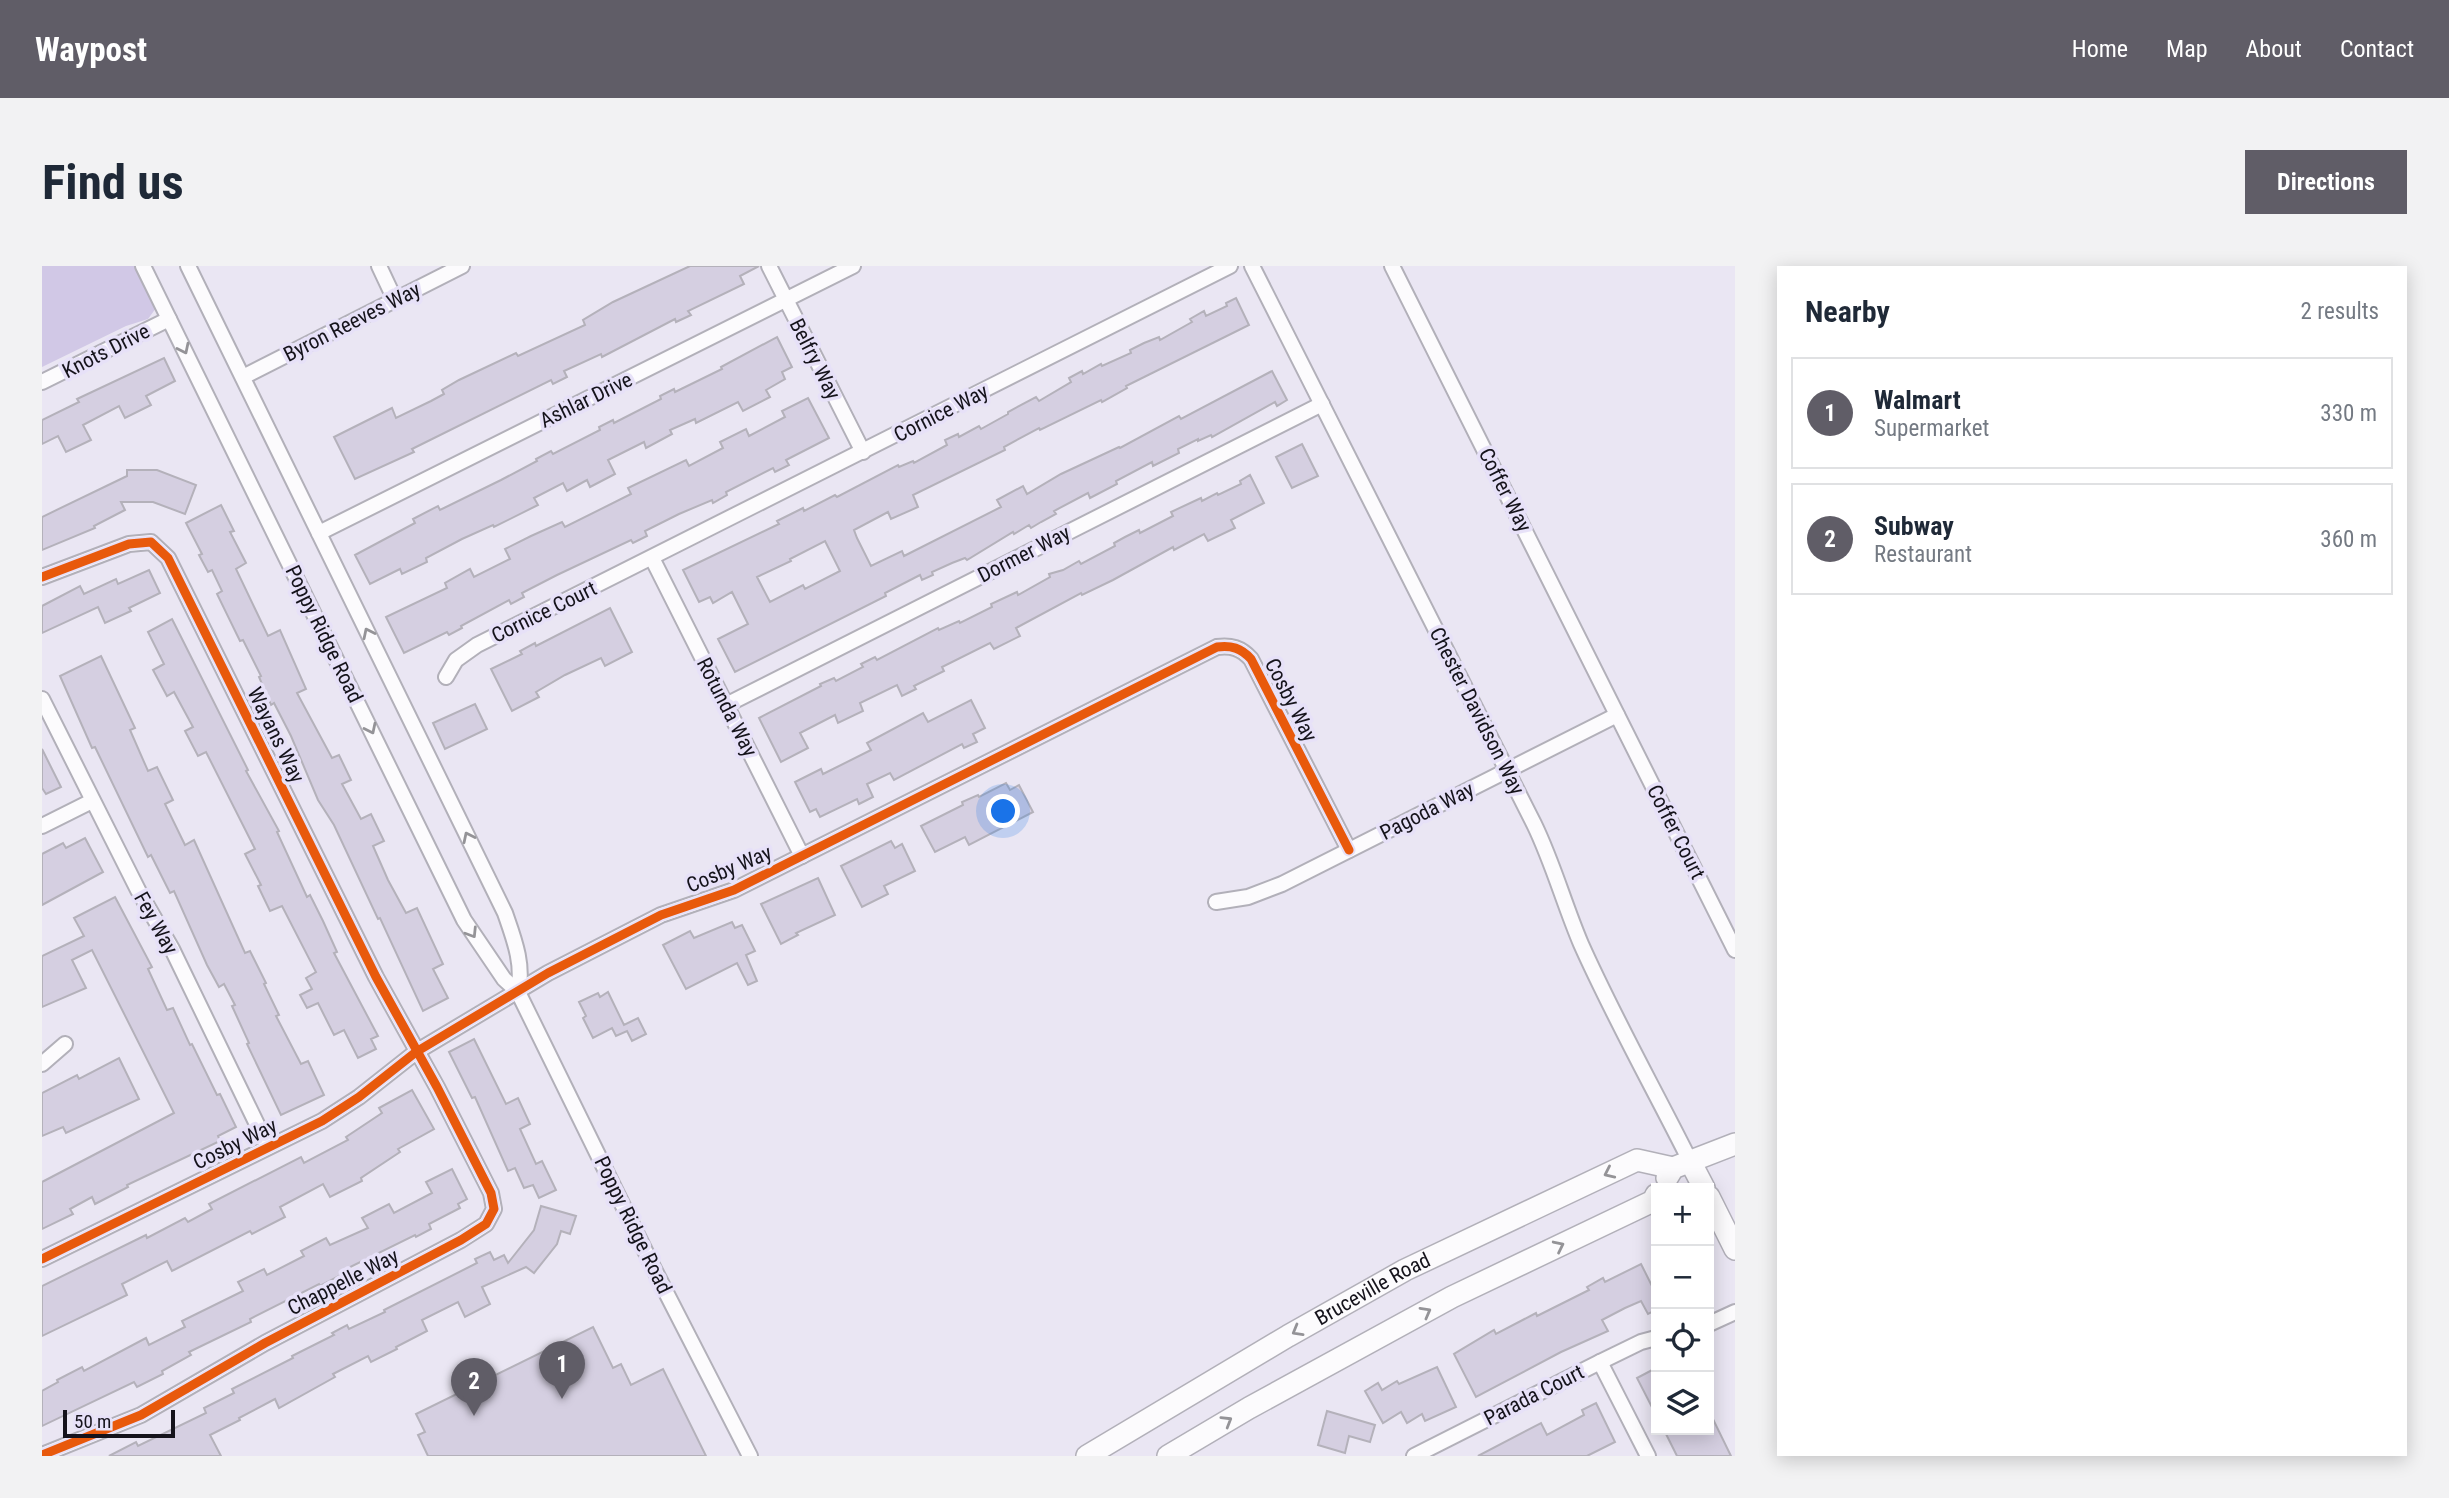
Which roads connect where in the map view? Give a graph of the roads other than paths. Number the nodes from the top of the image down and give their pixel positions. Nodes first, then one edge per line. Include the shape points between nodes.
1 (144, 266) edge
2 (188, 266) edge
3 (379, 266) edge
4 (462, 266) edge
5 (769, 266) edge
6 (853, 266) edge
7 (1230, 266) edge
8 (1252, 266) edge
9 (1392, 266) edge
10 (395, 300) junction
11 (785, 300) junction
12 (169, 319) junction
13 (243, 377) junction
14 (42, 382) edge
15 (1322, 404) junction
16 (863, 452) junction
17 (319, 533) junction
18 (652, 558) junction
19 (42, 577) edge
20 (446, 677) dead end
21 (42, 699) edge
22 (726, 705) junction
23 (1618, 715) junction
24 (1507, 771) junction
25 (92, 801) junction
26 (42, 826) edge
27 (1349, 850) junction
28 (802, 856) junction
29 (1216, 902) dead end
30 (1735, 950) edge
31 (518, 992) junction
32 (65, 1044) dead end
33 (416, 1052) junction
34 (42, 1064) edge
35 (1735, 1144) edge
36 (268, 1147) junction
37 (1682, 1165) junction
38 (1666, 1183) edge
39 (1699, 1183) edge
40 (1651, 1201) edge
41 (1714, 1207) edge
42 (1735, 1249) edge
43 (42, 1259) edge
44 (1735, 1312) edge
45 (1714, 1322) edge
46 (1651, 1339) edge
47 (1600, 1362) junction
48 (42, 1455) edge
49 (750, 1456) edge
50 (1087, 1456) edge
51 (1168, 1456) edge
52 (1414, 1456) edge
53 (1648, 1456) edge

1 - 12 street, Poppy Ridge Road
2 - 13 street, Poppy Ridge Road
3 - 10 street
4 - 10 street, Byron Reeves Way
5 - 11 street, Belfry Way
6 - 11 street, Ashlar Drive
7 - 16 street, Cornice Way
8 - 15 street, Chester Davidson Way
9 - 23 street, Coffer Way
10 - 13 street, Byron Reeves Way
11 - 16 street, Belfry Way
11 - 17 street, Ashlar Drive
12 - 14 street, Knots Drive
12 -> 31 street, Poppy Ridge Road via 464,919
13 - 17 street, Poppy Ridge Road
15 - 22 street, Dormer Way
15 - 24 street, Chester Davidson Way
16 - 18 street, Cornice Way
31 -> 17 street, Poppy Ridge Road via 520,958 505,913
18 - 20 street, Cornice Court via 469,649
18 - 22 street, Rotunda Way
19 - 33 street, Wayans Way via 129,544 151,542 168,558
21 - 25 street, Fey Way
22 - 28 street, Rotunda Way
23 - 24 street, Pagoda Way
23 - 30 street, Coffer Court
24 - 27 street, Pagoda Way
24 - 37 street, Chester Davidson Way via 1546,848 1591,966
25 - 26 street
25 - 36 street, Fey Way via 172,949
27 - 28 street, Cosby Way via 1251,659 1225,645
27 - 29 street, Pagoda Way via 1266,891
28 - 31 street, Cosby Way via 722,895 648,921
31 - 33 street, Cosby Way
31 - 49 street, Poppy Ridge Road
32 - 34 street
33 - 36 street, Cosby Way via 322,1121
33 - 48 street, Chappelle Way via 491,1193 494,1209 486,1224 141,1415
35 - 37 main road
36 - 43 street, Cosby Way
37 - 38 main road
37 - 39 main road
37 -> 50 main road, Bruceville Road via 1637,1160 1405,1270
51 -> 40 main road via 1452,1297
41 - 42 main road
44 - 45 street
46 - 47 street, Parada Court
47 - 52 street, Parada Court
47 - 53 street

